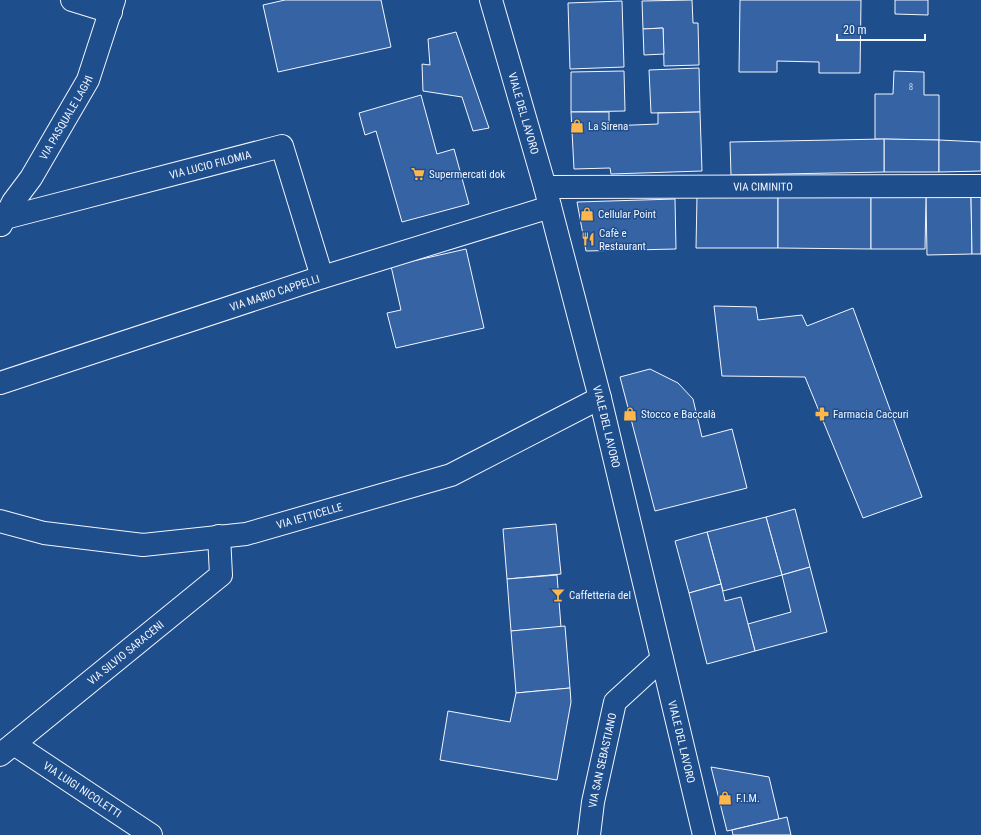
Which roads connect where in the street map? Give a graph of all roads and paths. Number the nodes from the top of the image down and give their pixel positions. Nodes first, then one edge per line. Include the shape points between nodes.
1 (72, 0) edge
2 (491, 0) edge
3 (112, 6) edge
4 (499, 10) edge
5 (981, 186) edge
6 (548, 197) junction
7 (2, 222) edge
8 (322, 277) junction
9 (0, 383) edge
10 (600, 398) junction
11 (0, 520) edge
12 (219, 536) junction
13 (662, 659) junction
14 (7, 750) edge
15 (152, 835) edge
16 (589, 835) edge
17 (704, 835) edge

1 - 3 street
2 - 4 street, VIALE DEL LAVORO
3 - 7 street, VIA PASQUALE LAGHI via 88,80 31,178
4 - 6 street, VIALE DEL LAVORO
5 - 6 street, VIA CIMINITO
6 - 8 street, VIA MARIO CAPPELLI
6 - 10 street, VIALE DEL LAVORO
7 - 8 street, VIA LUCIO FILOMIA via 282,146
8 - 9 street, VIA MARIO CAPPELLI
10 - 12 street, VIA IETTICELLE via 451,475 246,534
10 - 13 street, VIALE DEL LAVORO
11 - 12 street, VIA IETTICELLE via 44,533 143,545
12 - 14 street, VIA SILVIO SARACENI via 221,575
13 - 16 street, VIA SAN SEBASTIANO via 615,702
13 - 17 street, VIALE DEL LAVORO
14 - 15 street, VIA LUIGI NICOLETTI

